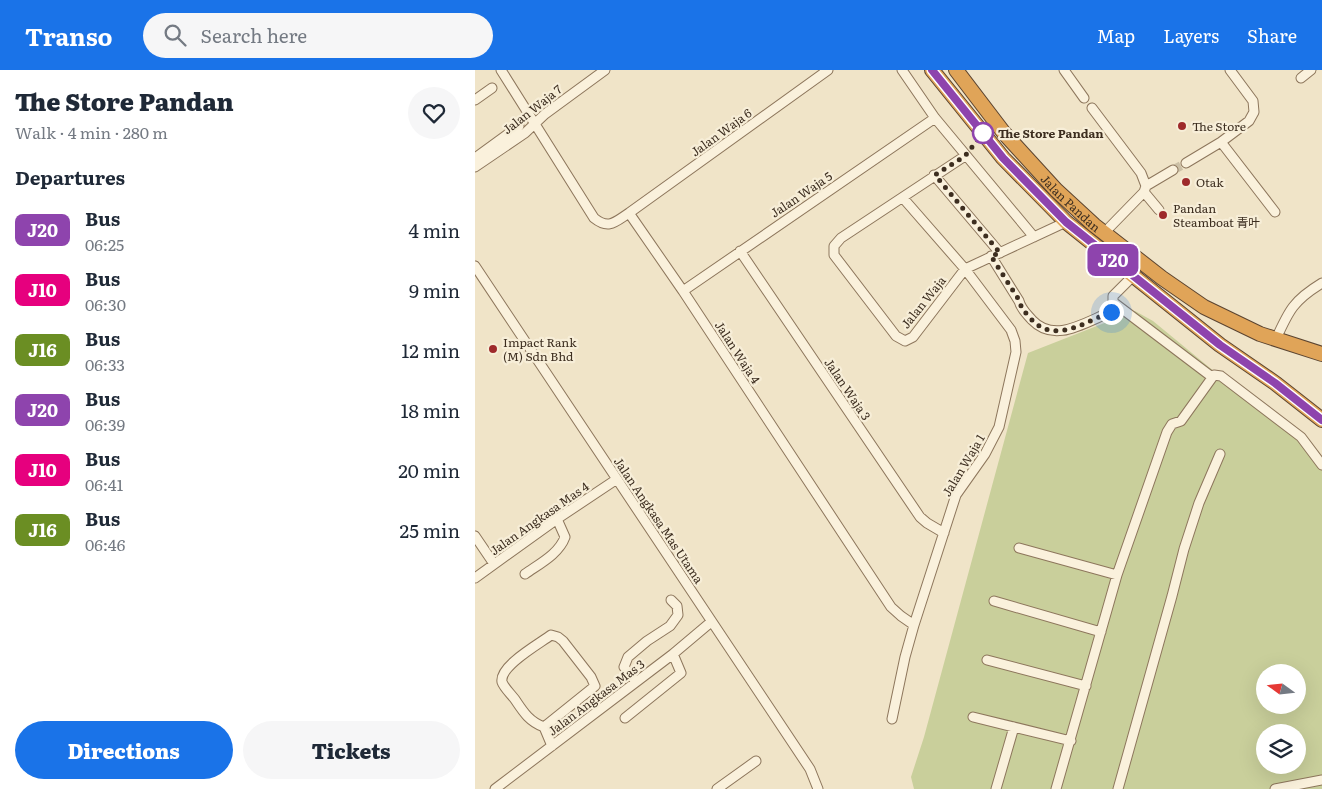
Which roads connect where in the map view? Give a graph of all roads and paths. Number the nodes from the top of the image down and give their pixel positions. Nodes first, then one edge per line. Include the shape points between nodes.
1 (501, 70) edge
2 (605, 70) edge
3 (828, 70) edge
4 (901, 70) edge
5 (932, 70) edge
6 (956, 70) edge
7 (1064, 70) edge
8 (1231, 70) edge
9 (1311, 70) edge
10 (1301, 78) dead end
11 (492, 88) dead end
12 (1084, 98) dead end
13 (475, 100) edge
14 (1092, 108) dead end
15 (935, 118) junction
16 (534, 125) junction
17 (519, 126) dead end
18 (1221, 142) junction
19 (965, 156) junction
20 (475, 158) edge
21 (1186, 163) tunnel mouth
22 (475, 167) edge
23 (1173, 170) tunnel mouth
24 (935, 175) junction
25 (1145, 189) junction
26 (903, 198) junction
27 (1159, 210) dead end
28 (1275, 212) dead end
29 (629, 214) junction
30 (1066, 222) junction
31 (1104, 233) junction
32 (1034, 237) junction
33 (740, 251) junction
34 (1000, 253) junction
35 (991, 256) junction
36 (475, 266) edge
37 (965, 269) junction
38 (1133, 276) junction
39 (1322, 283) edge
40 (683, 292) junction
41 (1111, 312) dead end
42 (1276, 339) junction
43 (1322, 356) edge
44 (1212, 377) junction
45 (1275, 383) junction
46 (1322, 406) edge
47 (1322, 420) edge
48 (1221, 454) dead end
49 (1322, 465) edge
50 (617, 479) junction
51 (557, 519) junction
52 (944, 532) junction
53 (475, 536) edge
54 (1019, 548) dead end
55 (494, 564) junction
56 (525, 574) dead end
57 (1117, 575) junction
58 (475, 578) edge
59 (671, 600) dead end
60 (994, 601) dead end
61 (711, 622) junction
62 (914, 625) junction
63 (1101, 632) junction
64 (673, 654) junction
65 (987, 660) dead end
66 (636, 682) junction
67 (1086, 686) junction
68 (973, 717) dead end
69 (625, 718) dead end
70 (892, 719) dead end
71 (544, 727) junction
72 (1014, 727) junction
73 (1071, 740) junction
74 (553, 746) junction
75 (755, 760) dead end
76 (1322, 780) edge
77 (1286, 788) edge
78 (495, 789) edge
79 (717, 789) edge
80 (818, 789) edge
81 (996, 789) edge
82 (1057, 789) edge
83 (1118, 789) edge
84 (1275, 789) edge

1 - 16 street
2 - 16 street, Jalan Waja 7
3 - 29 street, Jalan Waja 6
4 - 15 street
5 - 30 highway, Jalan Pandan via 1003,158
6 - 31 highway, Jalan Pandan via 1004,133 1056,190
7 - 12 street
8 - 18 street via 1253,101 1254,112 1249,121
9 - 10 street
11 - 13 street
14 - 25 street via 1141,174
15 - 19 street
15 - 33 street, Jalan Waja 5
16 - 22 street, Jalan Waja 7
16 - 29 street via 594,218 601,224 611,224
17 - 20 street
18 - 21 street
18 - 28 street
19 - 24 street
19 - 32 street
23 - 25 street
24 - 26 street
24 - 34 street
25 - 27 street
25 - 31 street
26 - 37 street, Jalan Waja 1
26 - 37 street, Jalan Waja via 841,238 834,246 833,255 896,336 905,341 913,337
29 - 40 street, Jalan Waja 4
30 - 32 street, Jalan Waja
30 - 38 highway, Jalan Pandan
31 - 42 highway, Jalan Pandan via 1204,307
32 - 34 street, Jalan Waja
33 - 40 street, Jalan Waja 5
33 - 52 street, Jalan Waja 3 via 920,517
34 - 35 street, Jalan Waja
35 - 37 street, Jalan Waja
35 - 41 street via 1021,308 1038,326 1051,332 1061,332
36 - 50 street, Jalan Angkasa Mas Utama
37 - 52 street, Jalan Waja 1 via 1011,330 1016,352 999,427 985,454 956,495
38 - 44 street via 1113,296 1113,302
38 - 45 highway, Jalan Pandan via 1220,345
39 - 42 street via 1294,303
40 - 62 street, Jalan Waja 4 via 891,607
42 - 43 highway, Jalan Pandan
44 - 49 street via 1221,376 1290,428
44 - 57 street via 1181,421 1172,424 1167,432
45 - 46 highway via 1303,400
45 - 47 highway, Jalan Pandan
48 - 83 street via 1183,549 1173,596
50 - 51 street, Jalan Angkasa Mas 4
50 - 61 street, Jalan Angkasa Mas Utama
51 - 55 street, Jalan Angkasa Mas 4
51 - 56 street via 565,537 562,545
52 - 62 street, Jalan Waja 1
53 - 55 street
54 - 57 street
55 - 58 street, Jalan Angkasa Mas 4
57 - 63 street
59 - 66 street via 677,606 678,615 670,626 628,657 624,667
60 - 63 street
61 - 64 street, Jalan Angkasa Mas 3
61 - 80 street, Jalan Angkasa Mas Utama via 810,769
62 - 70 street, Jalan Waja 1
63 - 67 street
64 - 66 street, Jalan Angkasa Mas 3
64 - 69 street via 681,673
65 - 67 street
66 - 74 street, Jalan Angkasa Mas 3
67 - 73 street
68 - 72 street
71 - 71 street via 595,686 563,641 551,635 511,664 503,674 502,684 534,724
71 - 74 street
72 - 73 street
72 - 81 street
73 - 82 street
74 - 78 street, Jalan Angkasa Mas 3
75 - 79 street
76 - 77 street
77 - 84 street

